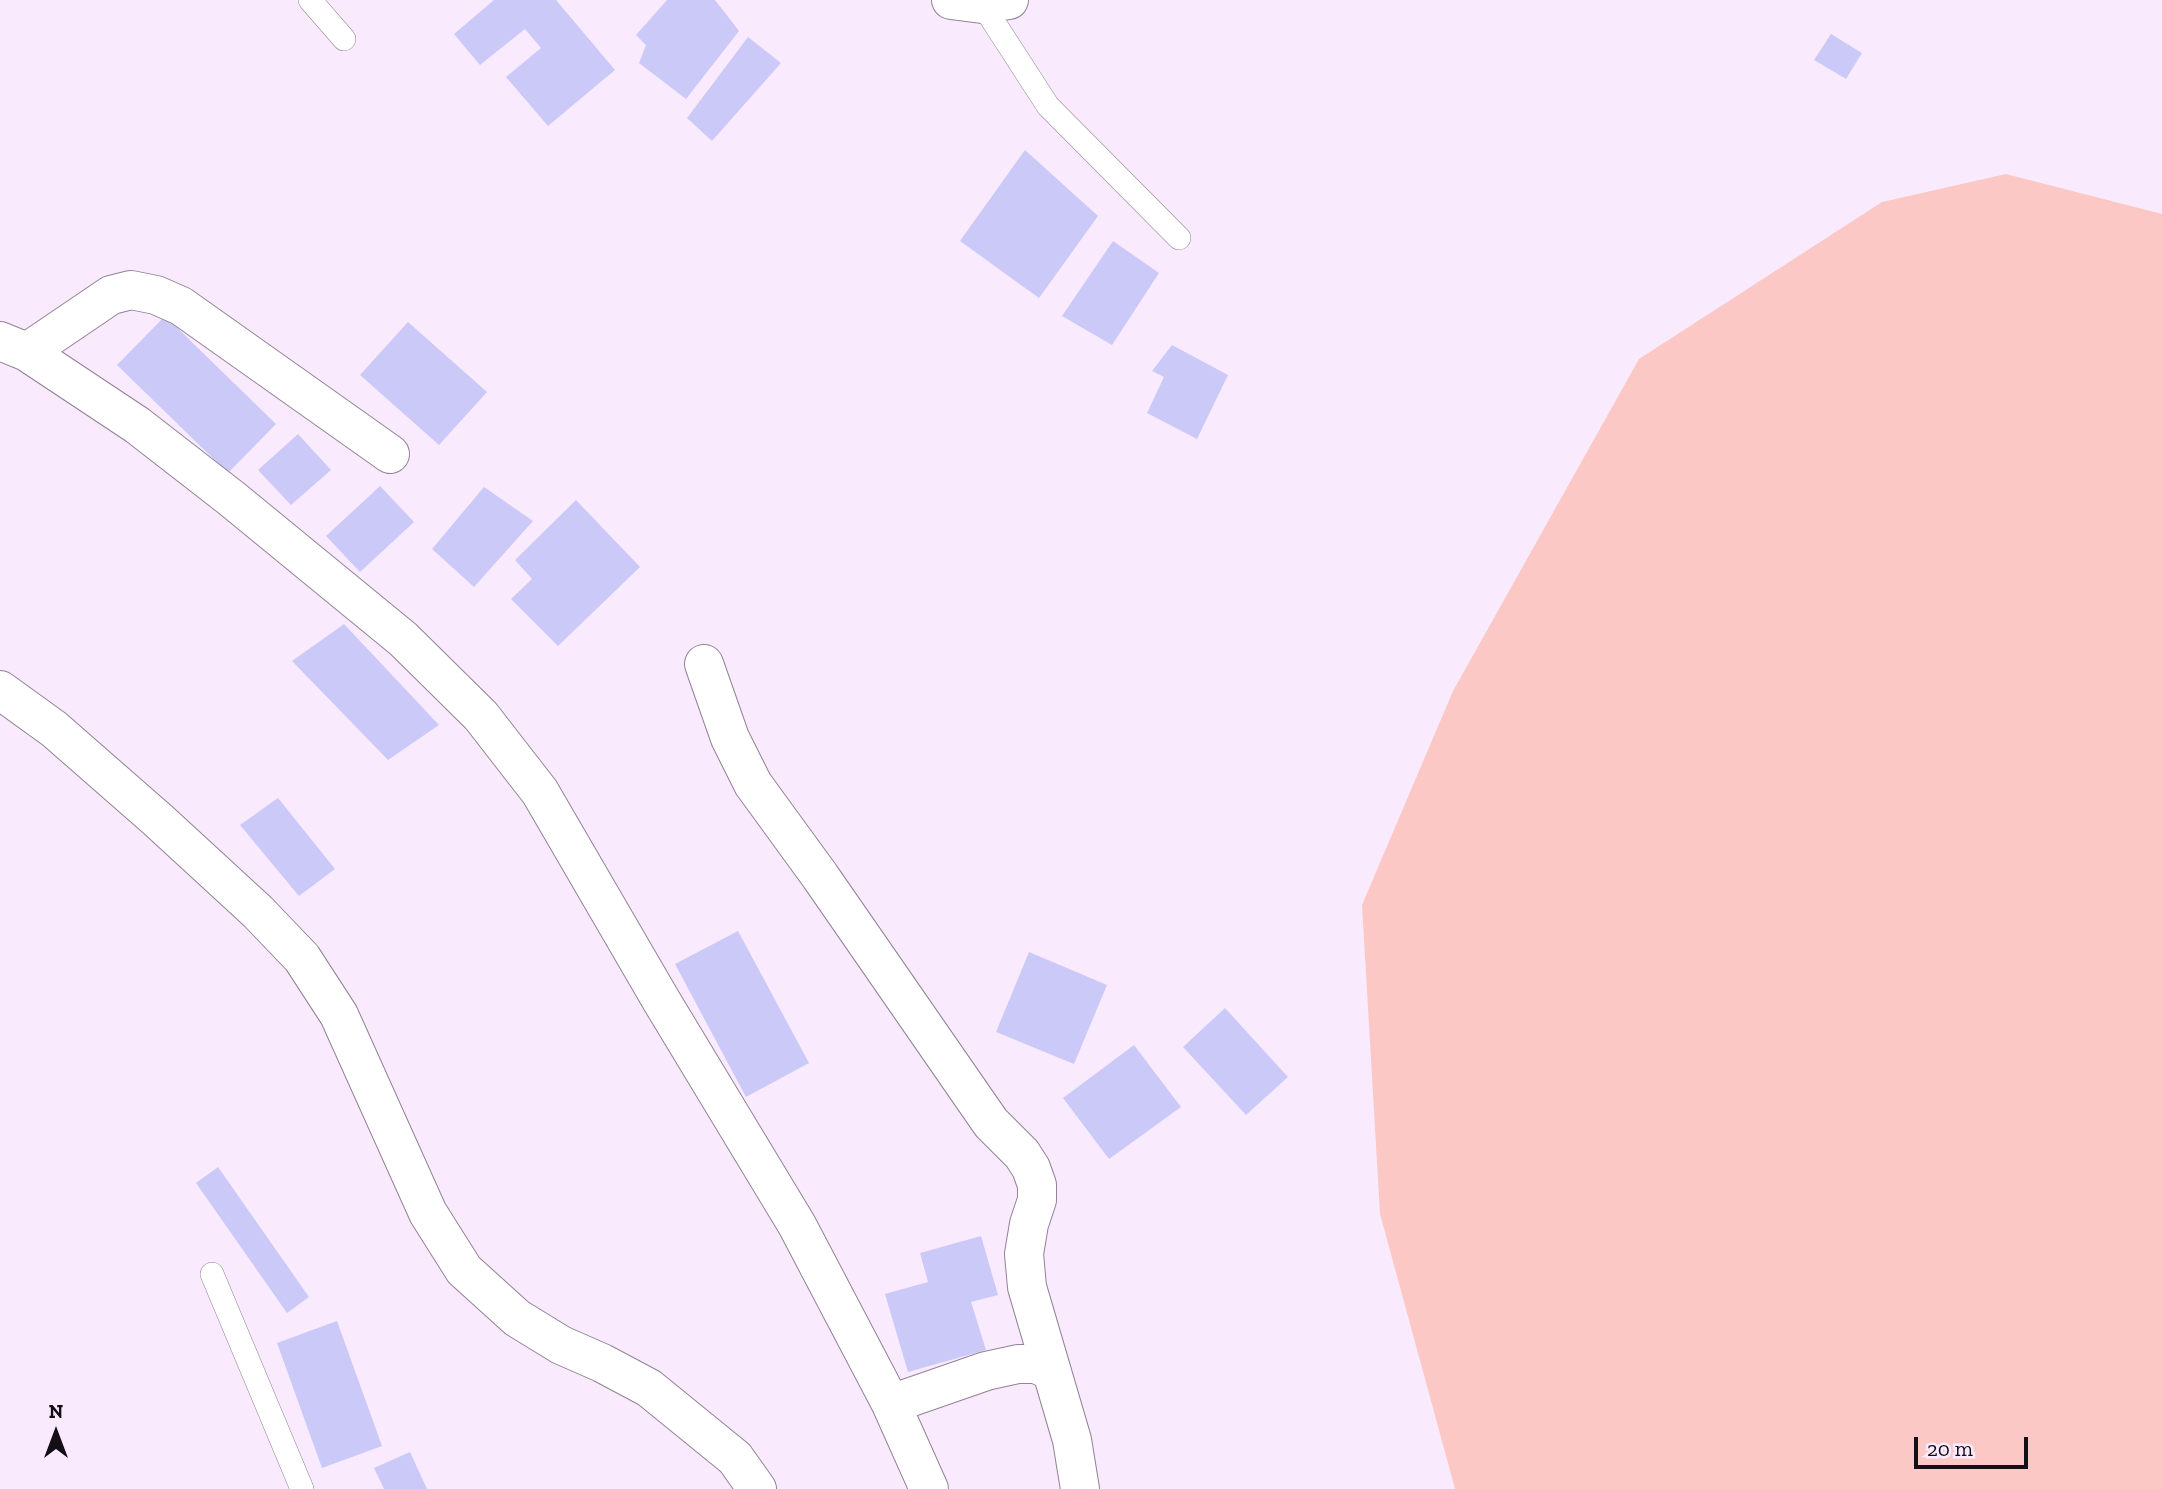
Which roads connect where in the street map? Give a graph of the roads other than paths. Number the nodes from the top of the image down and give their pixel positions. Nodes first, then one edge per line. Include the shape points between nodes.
1 (310, 0) edge
2 (981, 1) edge
3 (344, 39) dead end
4 (1179, 237) dead end
5 (13, 347) edge
6 (390, 454) dead end
7 (704, 664) dead end
8 (0, 690) edge
9 (212, 1274) dead end
10 (1051, 1371) junction
11 (891, 1404) junction
12 (302, 1489) edge
13 (757, 1489) edge
14 (929, 1489) edge
15 (1080, 1489) edge

1 - 3 lane
2 - 4 lane via 1048,106
5 - 6 street via 111,295 131,290 156,295 181,306
5 - 11 street via 137,425 232,498 403,639 481,716 540,792 797,1225
7 - 10 street via 730,738 754,784 991,1123 1031,1168 1037,1200 1024,1254 1027,1287
8 - 13 street via 54,729 158,820 302,958 339,1015 428,1213 464,1270 517,1318 649,1388 734,1458
9 - 12 lane
10 - 11 street via 1036,1364 1018,1364
10 - 15 street via 1072,1440
11 - 14 street

